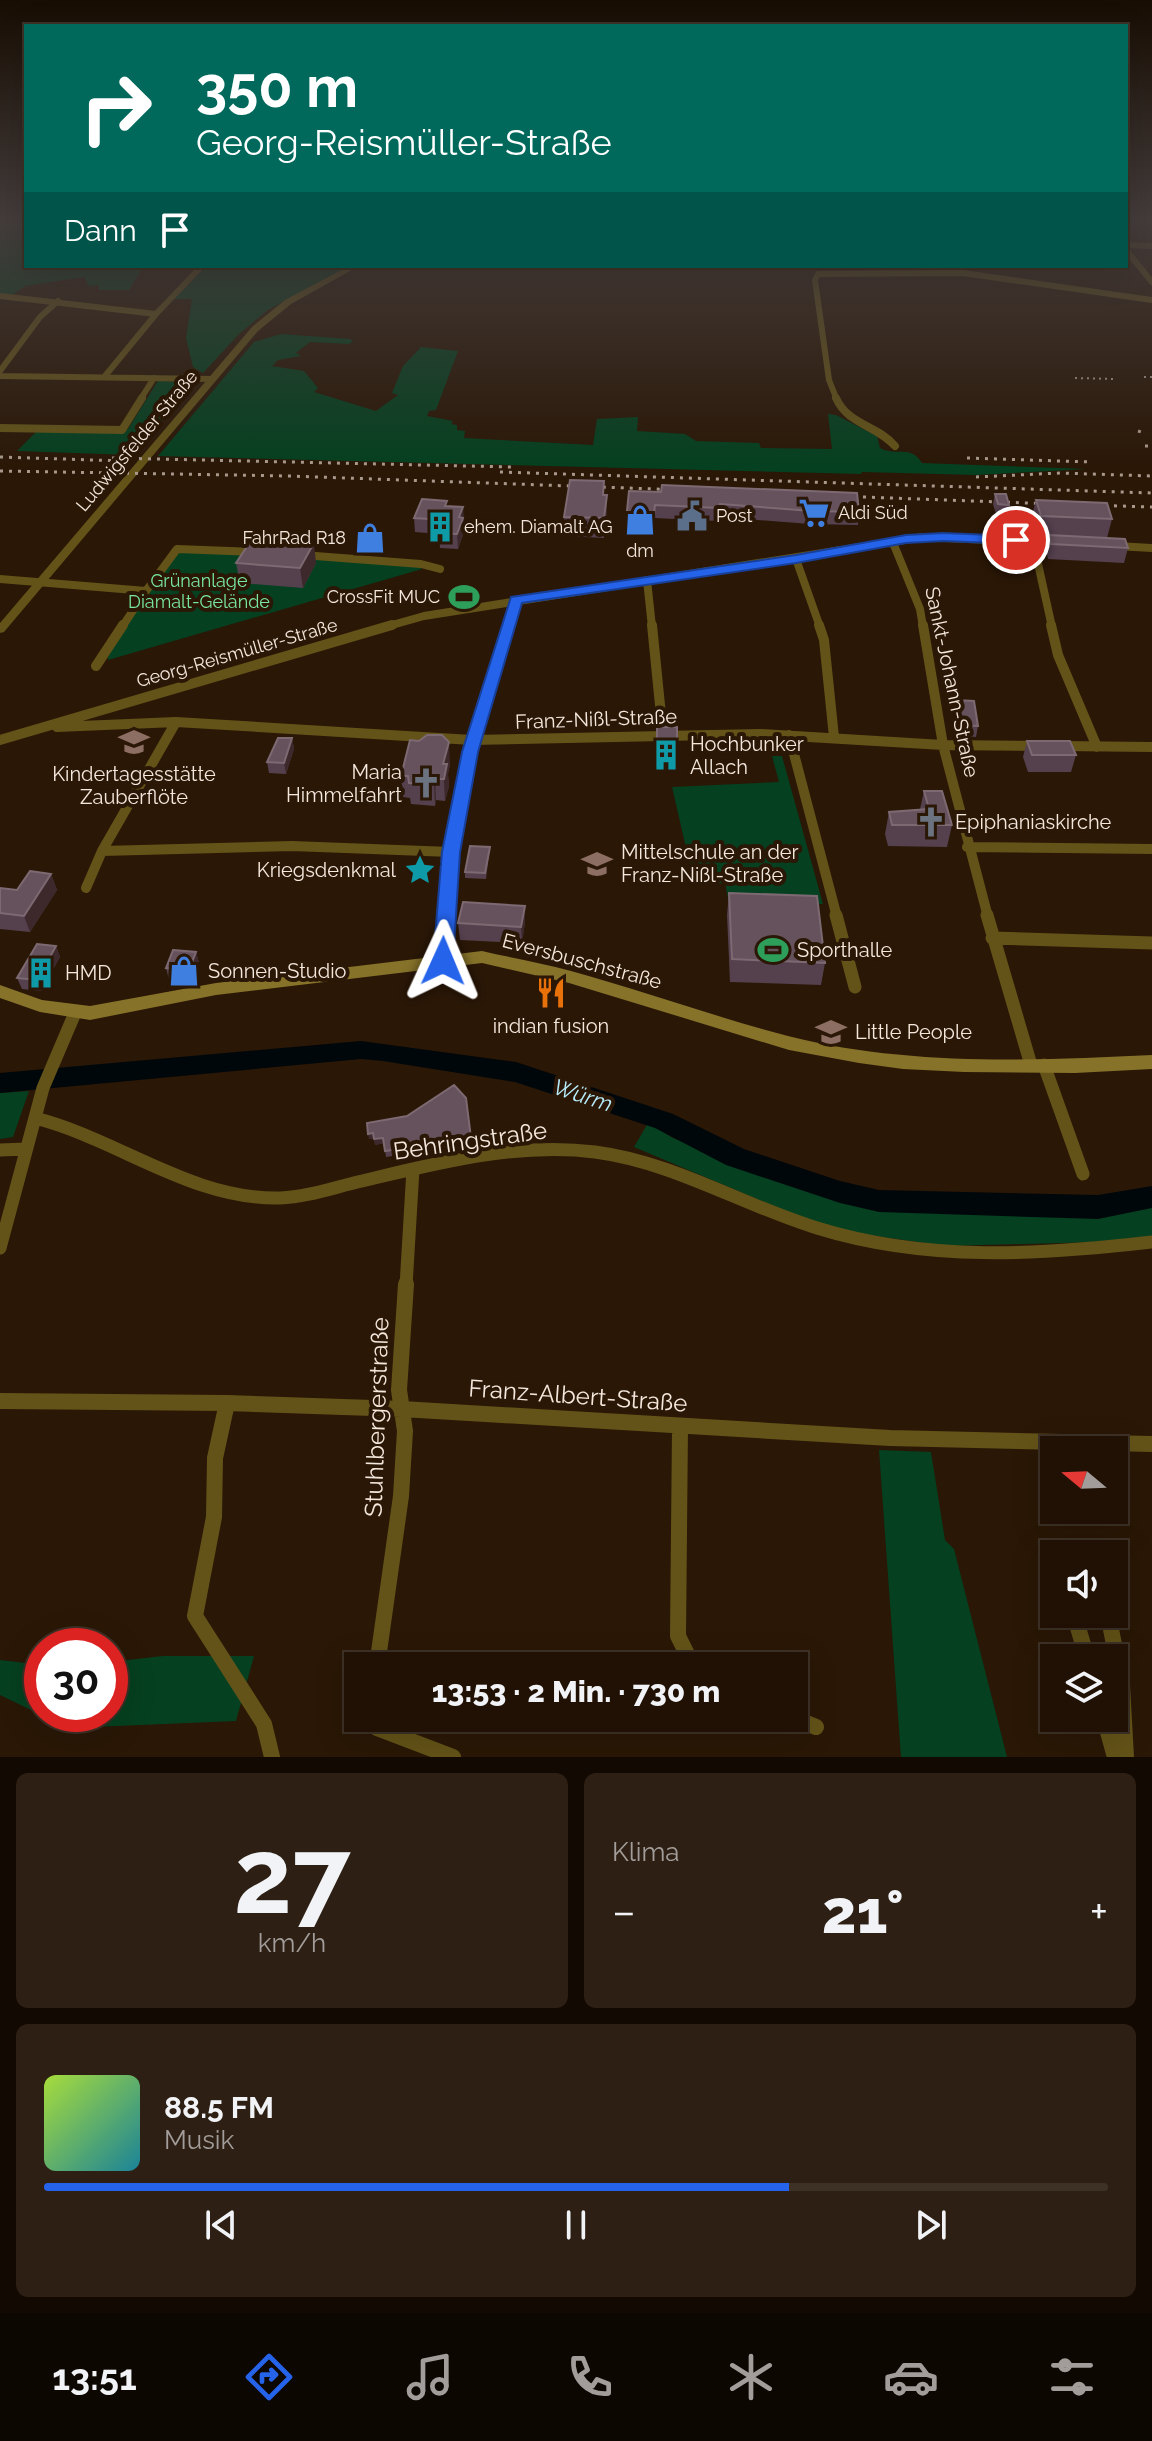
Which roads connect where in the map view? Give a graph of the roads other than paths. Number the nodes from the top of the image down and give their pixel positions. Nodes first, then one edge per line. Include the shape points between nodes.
1 (56, 303) edge
2 (73, 303) edge
3 (167, 303) edge
4 (290, 303) edge
5 (818, 303) edge
6 (156, 314) junction
7 (0, 373) edge
8 (105, 376) junction
9 (154, 378) junction
10 (212, 379) junction
11 (0, 428) edge
12 (895, 446) dead end
13 (1033, 541) junction
14 (890, 543) junction
15 (1070, 543) edge
16 (1100, 545) edge
17 (1152, 548) edge
18 (269, 553) edge
19 (284, 554) edge
20 (796, 559) junction
21 (440, 569) dead end
22 (0, 579) edge
23 (647, 580) junction
24 (39, 584) junction
25 (146, 591) junction
26 (516, 600) junction
27 (0, 630) edge
28 (96, 666) dead end
29 (176, 722) junction
30 (41, 728) junction
31 (663, 735) junction
32 (789, 735) junction
33 (834, 737) junction
34 (0, 740) edge
35 (472, 740) junction
36 (943, 745) junction
37 (1097, 747) junction
38 (1152, 747) edge
39 (967, 847) junction
40 (1152, 849) edge
41 (102, 851) junction
42 (451, 852) junction
43 (86, 888) dead end
44 (992, 938) junction
45 (1152, 943) edge
46 (443, 961) junction
47 (855, 987) dead end
48 (0, 991) edge
49 (75, 1013) junction
50 (1152, 1062) edge
51 (1037, 1065) junction
52 (35, 1118) junction
53 (26, 1149) junction
54 (0, 1150) edge
55 (413, 1169) junction
56 (1083, 1174) dead end
57 (1152, 1242) edge
58 (0, 1248) edge
59 (0, 1401) edge
60 (227, 1403) junction
61 (402, 1409) junction
62 (680, 1427) junction
63 (1152, 1444) edge
64 (1112, 1628) edge
65 (379, 1652) edge
66 (686, 1652) edge
67 (808, 1724) edge
68 (816, 1727) dead end
69 (396, 1732) edge
70 (1108, 1732) edge
71 (272, 1757) edge
72 (453, 1757) edge
73 (1115, 1757) edge
74 (1126, 1757) edge

1 - 7 street
2 - 6 street
3 - 6 street
4 - 10 street, Ludwigsfelder Straße via 269,315
5 - 12 street via 835,395 847,415
6 - 8 street
7 - 8 street
8 - 9 street
9 - 10 street
9 - 11 street via 122,430
10 - 24 street, Ludwigsfelder Straße
13 - 14 street, Georg-Reismüller-Straße via 923,537
13 - 15 street, Georg-Reismüller-Straße
13 - 37 street via 1058,655
14 - 20 street, Georg-Reismüller-Straße
14 - 36 street, Sankt-Johann-Straße via 920,609
16 - 17 street
18 - 25 street via 177,549
19 - 21 street
20 - 23 street, Georg-Reismüller-Straße
20 - 33 street via 824,640
22 - 24 street
23 - 26 street, Georg-Reismüller-Straße
23 - 31 street
24 - 25 street
24 - 27 street, Ludwigsfelder Straße
25 - 28 street
26 - 30 street, Georg-Reismüller-Straße via 397,623
26 - 35 street
29 - 30 street, Franz-Nißl-Straße
29 - 35 street, Franz-Nißl-Straße
29 - 41 street
30 - 34 street, Georg-Reismüller-Straße
31 - 32 street, Franz-Nißl-Straße
31 - 35 street, Franz-Nißl-Straße
32 - 33 street, Franz-Nißl-Straße
32 - 47 street
33 - 36 street, Franz-Nißl-Straße
35 - 42 street
36 - 37 street, Franz-Nißl-Straße
36 - 39 street, Sankt-Johann-Straße
37 - 38 street, Franz-Nißl-Straße
39 - 40 street
39 - 44 street, Sankt-Johann-Straße
41 - 42 street via 292,846
41 - 43 street
42 - 46 street
44 - 45 street
44 - 51 street, Sankt-Johann-Straße
46 - 49 main road, Eversbuschstraße via 216,989
46 - 51 main road, Eversbuschstraße via 501,959 789,1043 859,1056
48 - 49 main road, Eversbuschstraße
49 - 52 street
50 - 51 main road, Eversbuschstraße
51 - 56 street, Sankt-Johann-Straße
52 - 53 street
52 - 55 street, Behringstraße via 86,1134 220,1194 280,1198
53 - 54 street
53 - 58 street
55 - 57 street, Behringstraße via 509,1152 580,1150 643,1161 874,1245 991,1254
55 - 61 street, Stuhlbergerstraße
59 - 60 street, Franz-Albert-Straße
60 - 61 street, Franz-Albert-Straße
60 - 71 street via 215,1458 214,1517 195,1616 264,1724
61 - 62 street, Franz-Albert-Straße
61 - 65 street, Stuhlbergerstraße via 401,1496
62 - 63 street, Franz-Albert-Straße
62 - 66 street via 678,1636
64 - 74 street via 1126,1713
67 - 68 street
69 - 72 street
70 - 73 street

